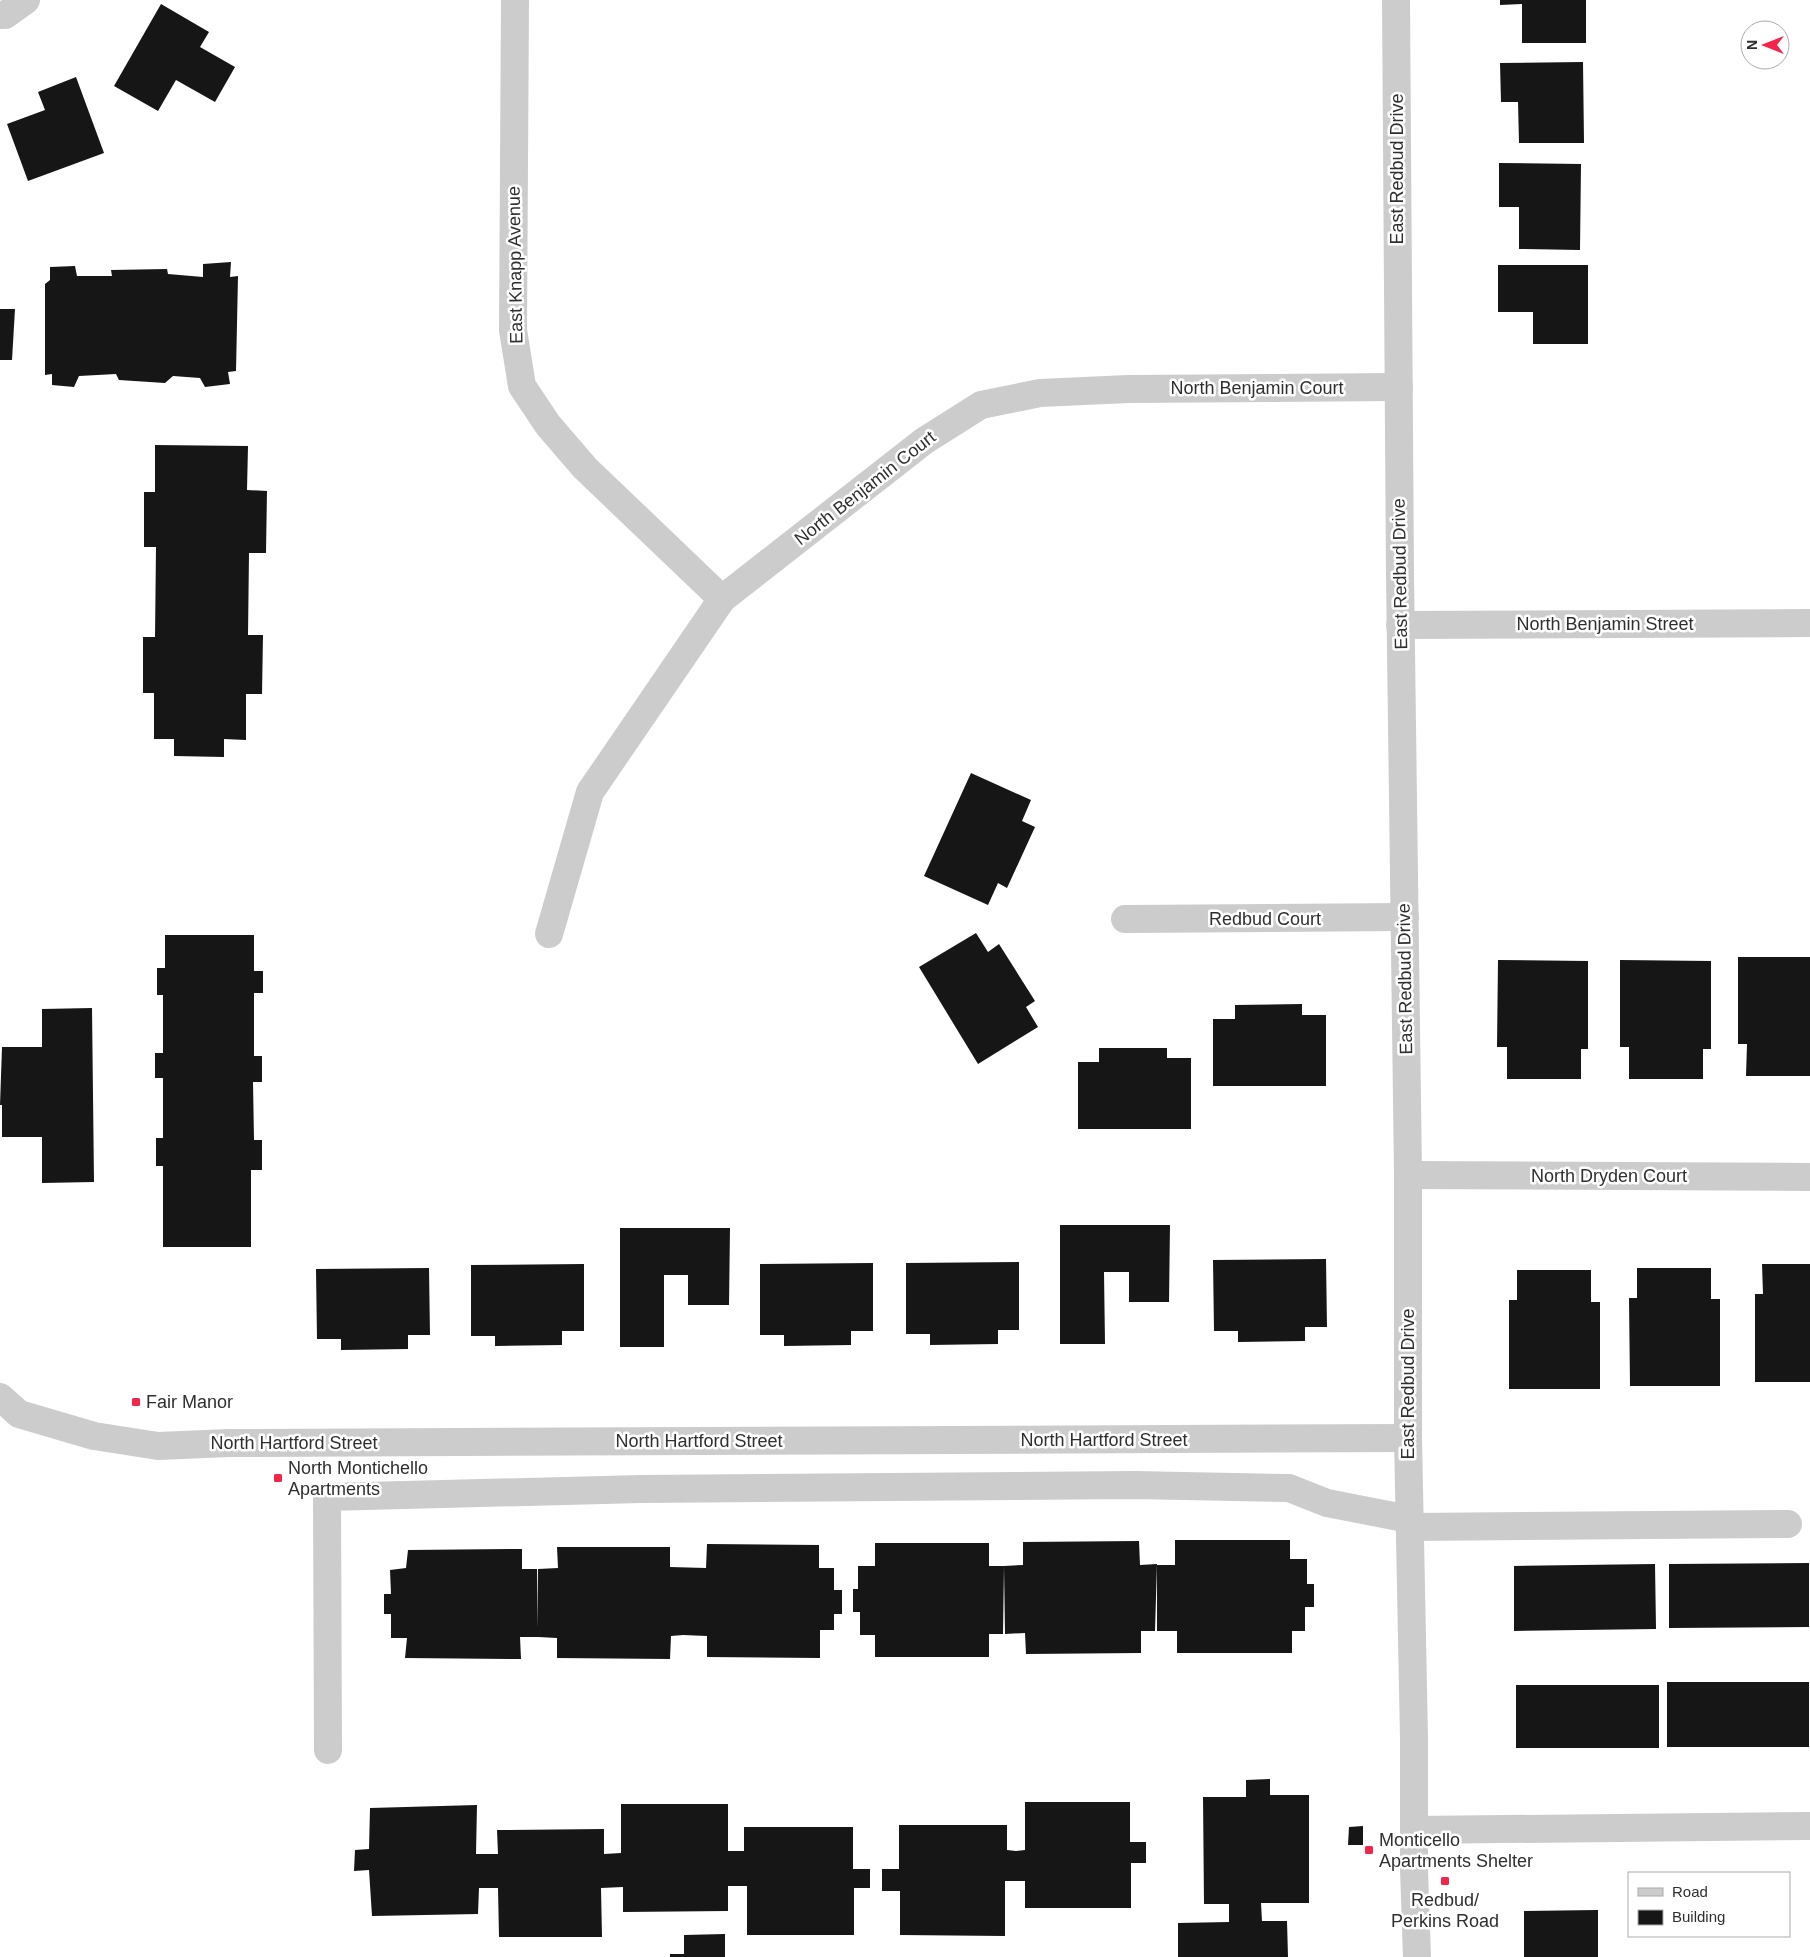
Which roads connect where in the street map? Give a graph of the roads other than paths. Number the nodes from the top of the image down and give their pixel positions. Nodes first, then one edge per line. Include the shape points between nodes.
1 (26, 0) edge
2 (515, 0) edge
3 (1396, 0) edge
4 (2, 15) edge
5 (1399, 387) junction
6 (722, 600) junction
7 (1810, 623) edge
8 (1400, 625) junction
9 (1405, 918) junction
10 (1125, 920) dead end
11 (549, 934) dead end
12 (1408, 1175) junction
13 (1810, 1177) edge
14 (0, 1397) edge
15 (1408, 1438) junction
16 (1409, 1523) junction
17 (1788, 1524) dead end
18 (328, 1750) dead end
19 (1810, 1826) edge
20 (1414, 1830) junction
21 (1417, 1957) edge

1 - 4 street
2 - 6 street, East Knapp Avenue via 513,330 522,386 548,426 586,468
3 - 5 street, East Redbud Drive
5 - 6 street, North Benjamin Court via 1040,393 981,405 924,441
5 - 8 street, East Redbud Drive
6 - 11 street, North Benjamin Court via 590,792
7 - 8 street, North Benjamin Street
8 - 9 street, East Redbud Drive
9 - 10 street, Redbud Court
9 - 12 street, East Redbud Drive
12 - 13 street, North Dryden Court
12 - 15 street, East Redbud Drive
14 - 15 street, North Hartford Street via 19,1414 94,1436 158,1446 229,1443
15 - 16 street, East Redbud Drive
16 - 17 street
16 - 18 street via 1328,1503 1289,1488 1134,1485 651,1489 327,1497
16 - 20 street, East Redbud Drive
19 - 20 street
20 - 21 street, East Redbud Drive

